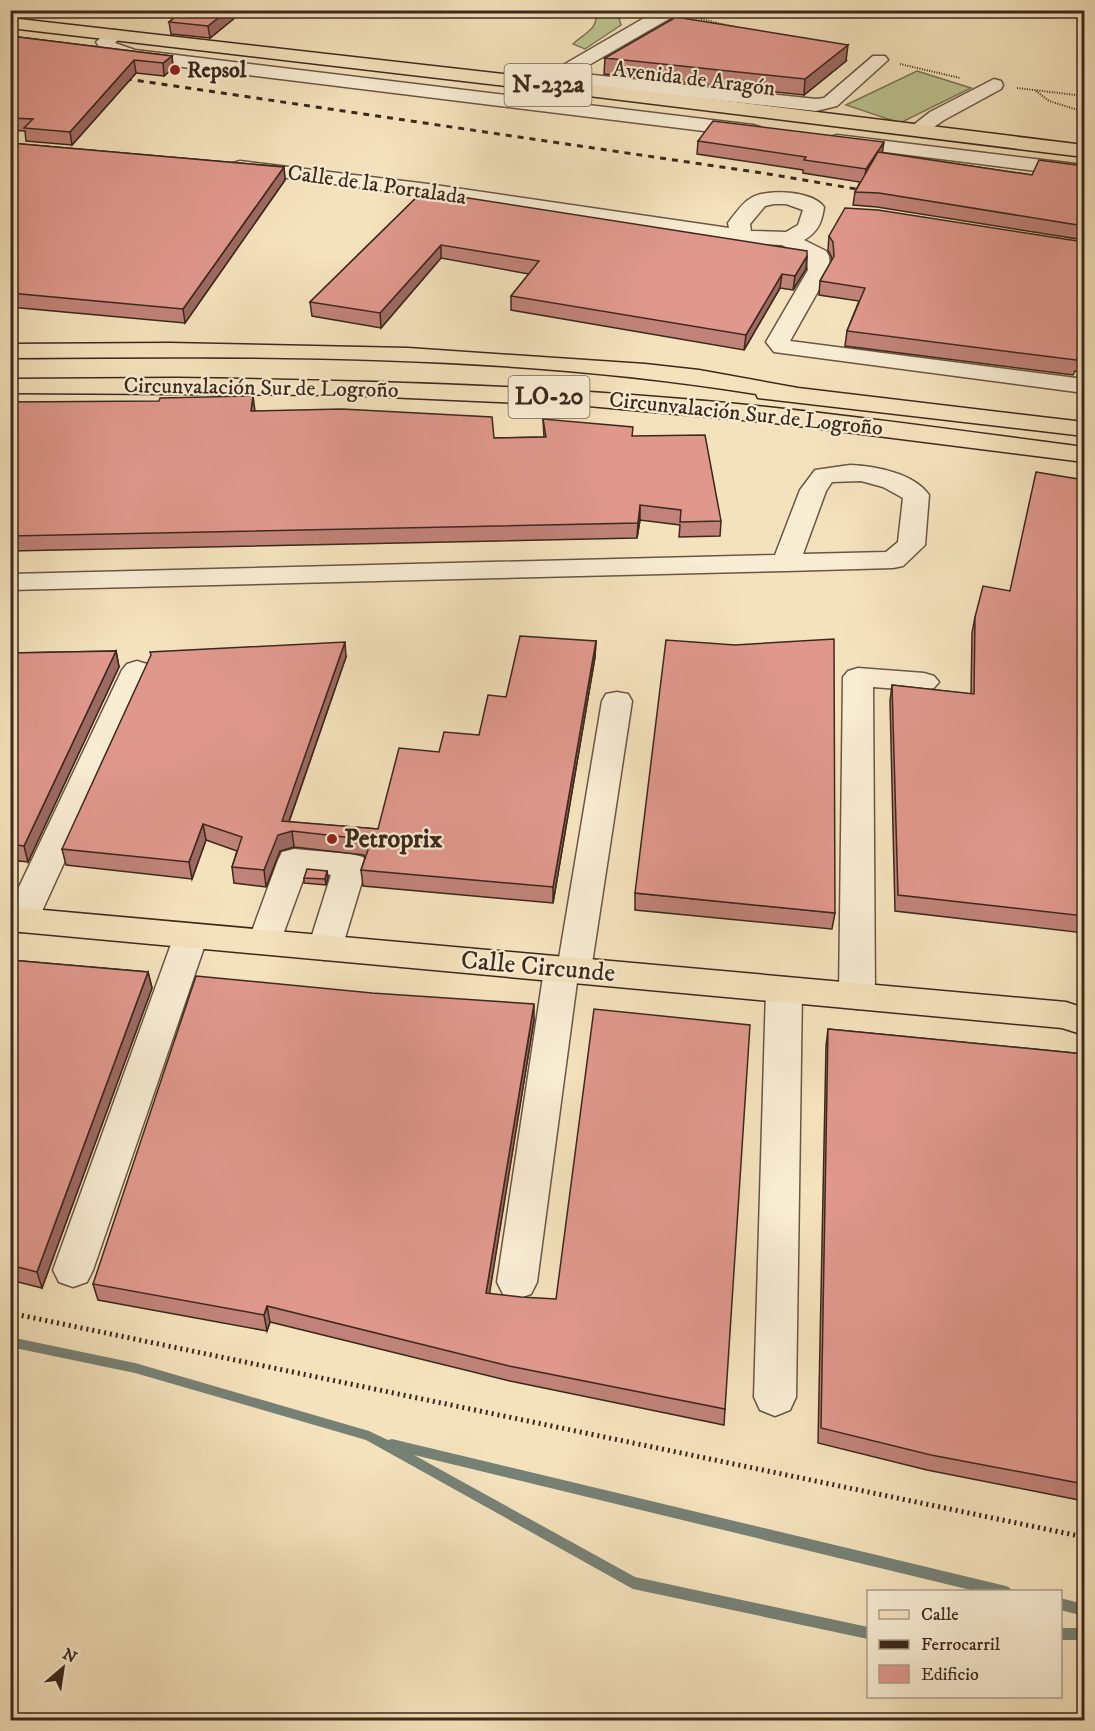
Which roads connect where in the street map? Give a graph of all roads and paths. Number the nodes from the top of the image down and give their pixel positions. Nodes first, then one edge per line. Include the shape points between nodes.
1 (666, 11) edge
2 (10, 22) edge
3 (114, 35) junction
4 (10, 41) edge
5 (232, 48) junction
6 (133, 56) junction
7 (879, 60) dead end
8 (372, 65) junction
9 (214, 66) junction
10 (357, 83) junction
11 (554, 83) junction
12 (994, 85) dead end
13 (1035, 90) dead end
14 (542, 105) junction
15 (1084, 112) edge
16 (774, 113) junction
17 (911, 129) junction
18 (821, 139) edge
19 (900, 149) junction
20 (1084, 151) edge
21 (221, 165) edge
22 (1084, 171) edge
23 (741, 236) junction
24 (789, 240) junction
25 (10, 351) edge
26 (10, 368) edge
27 (10, 386) edge
28 (1084, 386) edge
29 (817, 396) junction
30 (10, 401) edge
31 (1084, 429) edge
32 (956, 438) junction
33 (1084, 455) edge
34 (786, 563) junction
35 (10, 582) edge
36 (137, 670) dead end
37 (924, 682) dead end
38 (617, 702) dead end
39 (16, 920) edge
40 (191, 936) junction
41 (265, 942) junction
42 (326, 948) junction
43 (567, 970) junction
44 (784, 990) junction
45 (857, 996) junction
46 (1078, 1016) edge
47 (72, 1270) dead end
48 (518, 1282) dead end
49 (10, 1313) edge
50 (775, 1397) dead end
51 (1084, 1537) edge

1 - 11 street
2 - 3 main road, Avenida de Aragón / N-232a
3 - 5 main road, Avenida de Aragón / N-232a
3 - 6 street via 105,42 107,46
4 - 6 street
5 - 8 main road, Avenida de Aragón / N-232a
5 - 9 street
6 - 9 street
7 - 11 street via 830,102 816,105
8 - 10 street
8 - 11 main road, Avenida de Aragón / N-232a
9 - 10 street
10 - 14 street
11 - 14 street
11 - 16 main road, Avenida de Aragón / N-232a
12 - 17 street
13 - 15 path via 1049,101
14 - 16 street via 771,133
16 - 17 main road, Avenida de Aragón / N-232a
17 - 19 street
17 - 20 main road, Avenida de Aragón / N-232a
18 - 19 street
19 - 22 street
21 - 23 street, Calle de la Portalada via 362,181
23 - 24 street, Calle de la Portalada
23 - 24 street via 739,223 758,202 788,198 825,212
24 - 28 street via 818,255 819,270 778,342 782,347
25 - 29 main road via 266,352 498,360 648,371
26 - 29 main road, Circunvalación Sur de Logroño / LO-20 via 354,369
27 - 32 main road, Circunvalación Sur de Logroño / LO-20 via 302,386 572,398 857,424
29 - 31 main road, Circunvalación Sur de Logroño / LO-20
30 - 32 main road via 171,400 565,410
32 - 33 main road, Circunvalación Sur de Logroño / LO-20
34 - 34 street via 892,560 911,545 916,495 893,480 854,471 824,475 813,490
34 - 35 street
36 - 39 street
37 - 45 street via 858,677
38 - 43 street
39 - 40 main road, Calle Circunde
40 - 41 main road, Calle Circunde
40 - 47 street
41 - 42 main road, Calle Circunde
41 - 42 street via 294,860 351,865
42 - 43 main road, Calle Circunde
43 - 44 main road, Calle Circunde
43 - 48 street
44 - 45 main road, Calle Circunde
44 - 50 street
45 - 46 main road, Calle Circunde
49 - 51 path

